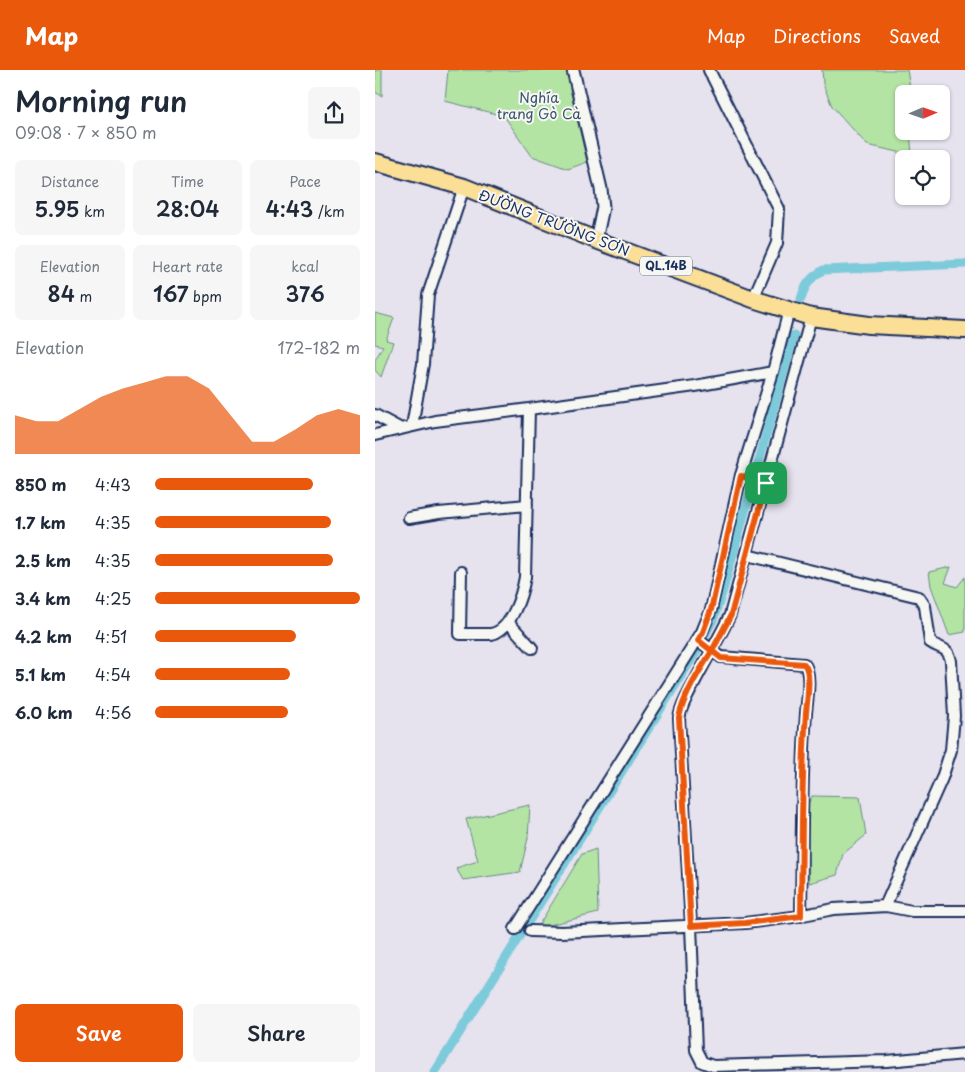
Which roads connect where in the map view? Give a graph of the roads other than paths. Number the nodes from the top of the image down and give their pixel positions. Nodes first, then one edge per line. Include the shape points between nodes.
1 (573, 70) edge
2 (709, 70) edge
3 (375, 162) edge
4 (464, 188) junction
5 (596, 240) junction
6 (753, 299) junction
7 (789, 310) junction
8 (811, 317) junction
9 (965, 330) edge
10 (773, 372) junction
11 (529, 409) junction
12 (375, 415) edge
13 (412, 426) junction
14 (401, 429) junction
15 (375, 435) edge
16 (741, 476) junction
17 (766, 483) junction
18 (527, 505) junction
19 (409, 518) dead end
20 (747, 555) junction
21 (461, 572) dead end
22 (508, 622) junction
23 (698, 640) junction
24 (532, 648) dead end
25 (712, 651) junction
26 (885, 906) junction
27 (965, 911) edge
28 (801, 916) junction
29 (691, 926) junction
30 (515, 929) dead end
31 (530, 931) dead end
32 (965, 1054) edge

1 - 5 street via 601,189 603,207
2 - 6 street via 779,209 777,243
3 - 4 highway, ĐƯỜNG TRƯỜNG SƠN / QL.14B
4 - 5 highway, ĐƯỜNG TRƯỜNG SƠN / QL.14B
4 - 13 street via 428,295 423,364
5 - 6 highway, ĐƯỜNG TRƯỜNG SƠN / QL.14B
6 - 7 highway, ĐƯỜNG TRƯỜNG SƠN / QL.14B
7 - 8 highway, ĐƯỜNG TRƯỜNG SƠN / QL.14B
7 - 10 street
8 - 9 highway, ĐƯỜNG TRƯỜNG SƠN / QL.14B via 869,325
8 - 17 street
10 - 11 street
10 - 16 street
11 - 13 street
11 - 18 street
12 - 14 street
13 - 14 street
14 - 15 street
16 - 17 street
16 - 23 street via 711,610
17 - 20 street
18 - 19 street
18 - 22 street via 525,577
20 - 25 street via 731,615
20 - 26 street via 919,597 925,606 930,642 948,651 954,716 951,750 942,778
21 - 22 street via 459,634 496,633
22 - 24 street
23 - 25 street
23 - 30 street
25 - 28 street via 721,658 807,666
25 - 29 street via 684,701 679,718
26 - 27 street via 913,911
26 - 28 street via 834,909
28 - 29 street
29 - 31 street
29 - 32 street via 696,1050 707,1065 887,1061

